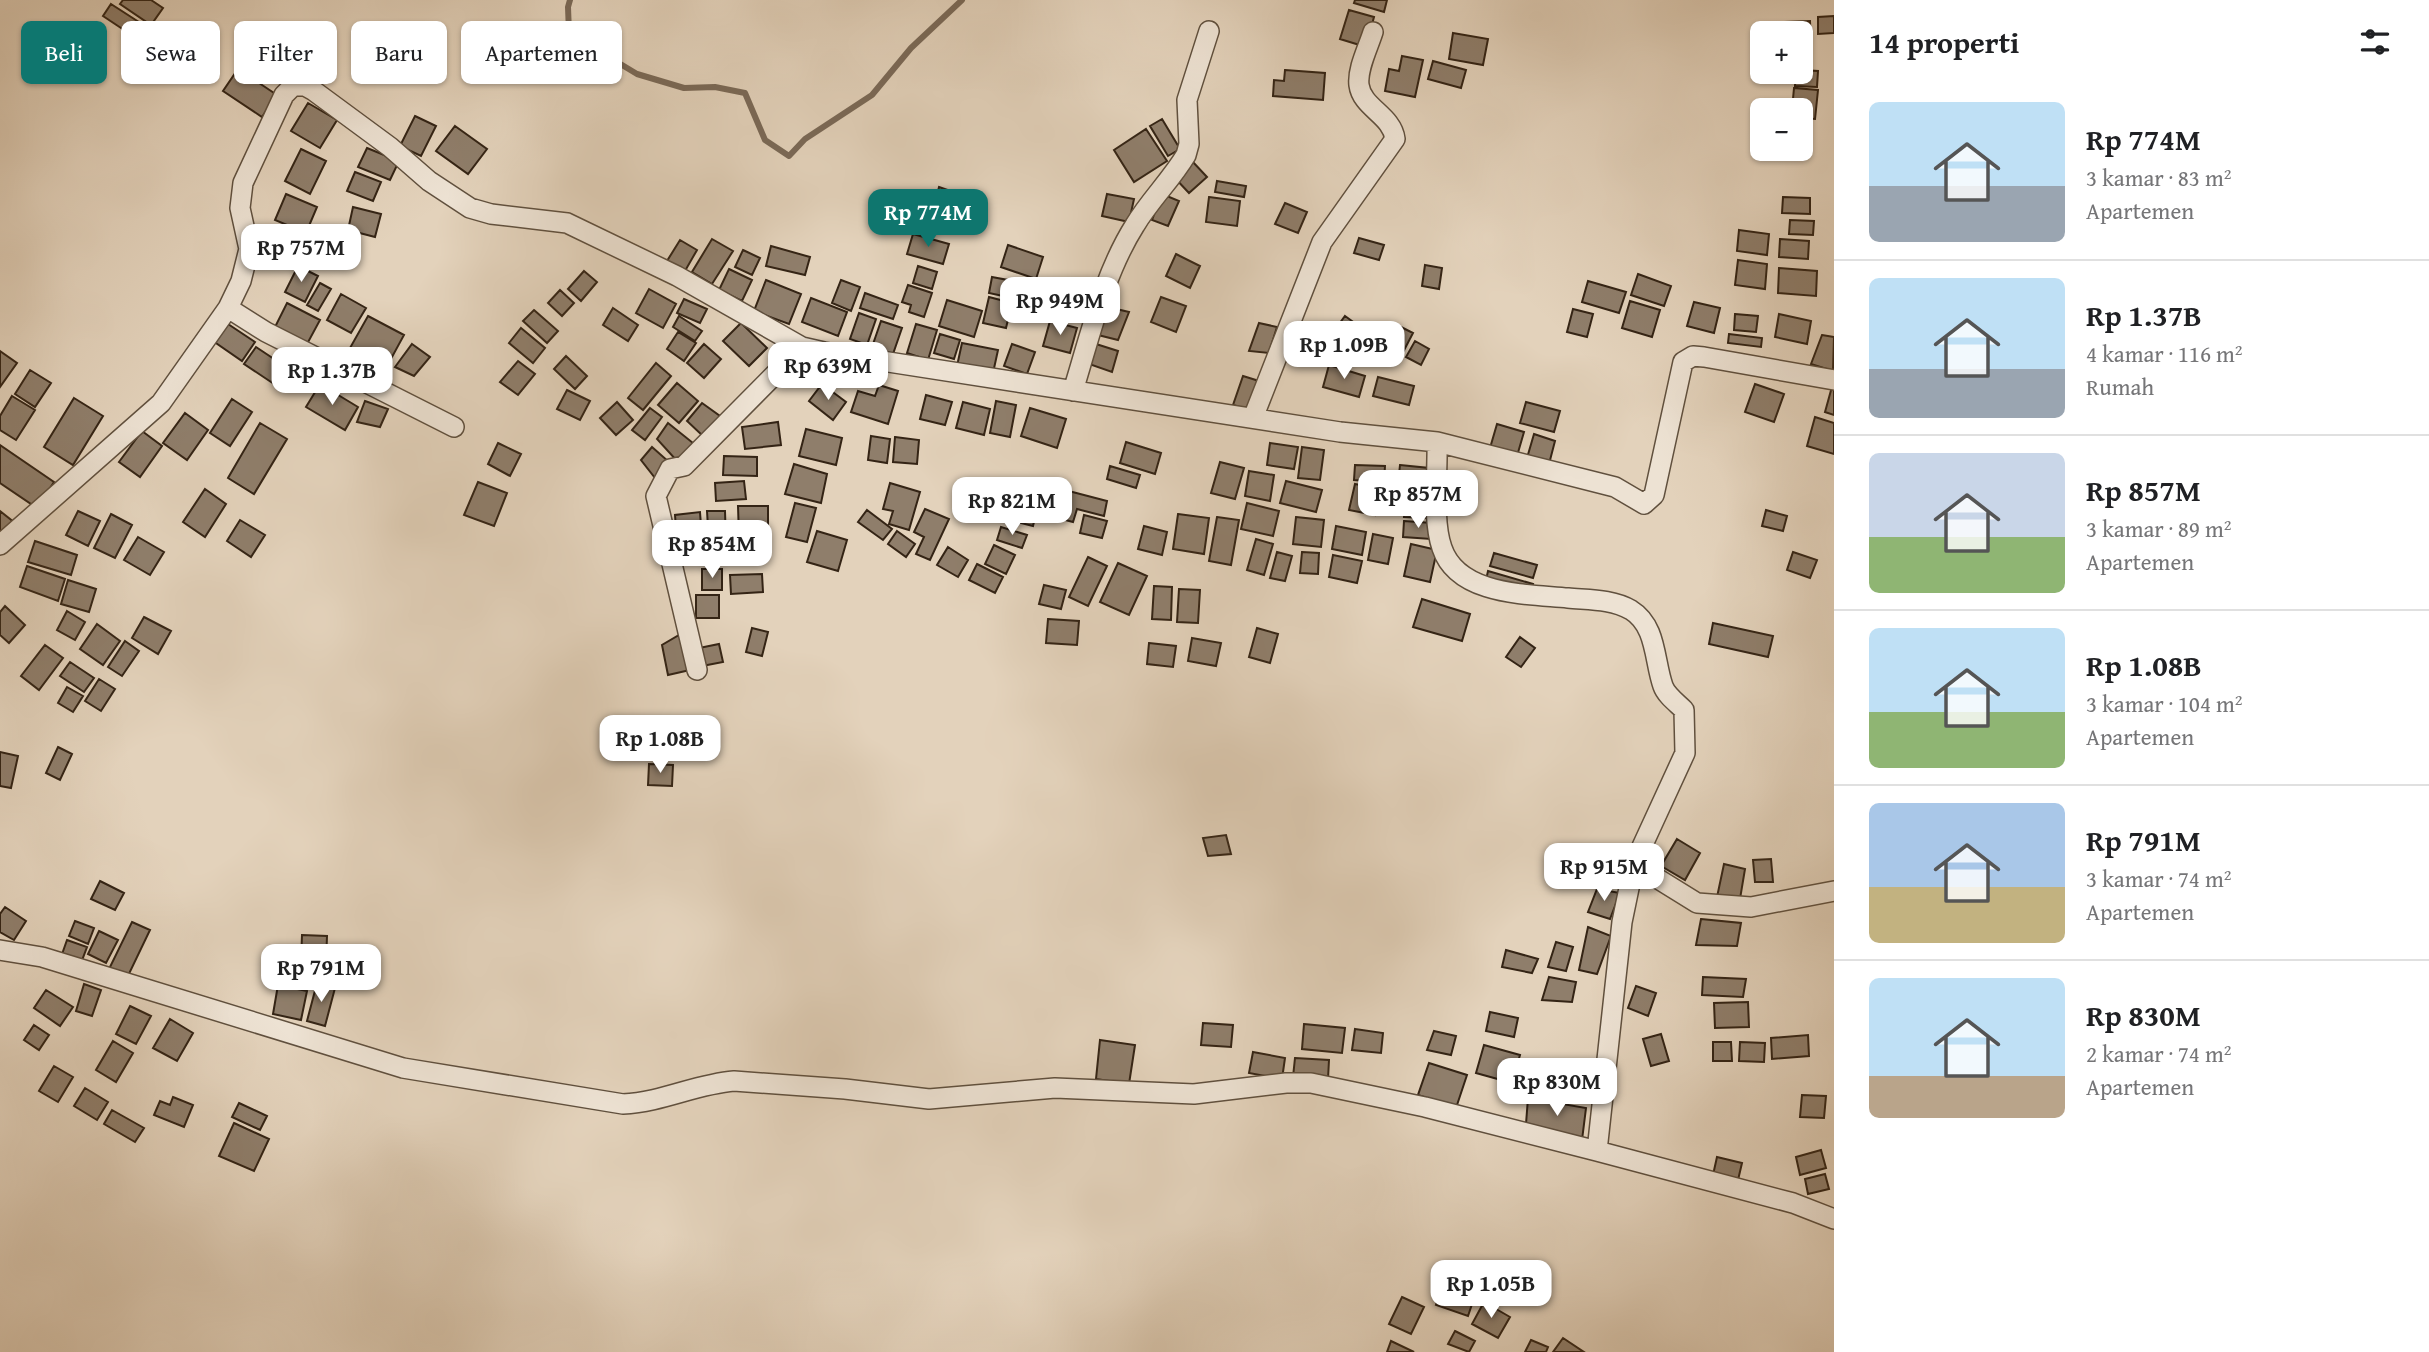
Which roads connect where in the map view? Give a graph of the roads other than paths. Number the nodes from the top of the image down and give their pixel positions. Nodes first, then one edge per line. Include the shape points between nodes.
1 (1209, 31) dead end
2 (1373, 32) dead end
3 (228, 308) junction
4 (802, 347) junction
5 (1834, 380) edge
6 (1073, 391) junction
7 (1253, 418) junction
8 (454, 427) dead end
9 (1437, 442) junction
10 (0, 545) edge
11 (697, 670) dead end
12 (1634, 864) junction
13 (1834, 891) edge
14 (0, 950) edge
15 (1597, 1151) junction
16 (1834, 1219) edge

1 - 6 street via 1187,100 1186,155 1120,253
2 - 7 street via 1360,90 1390,123 1395,138 1322,243
3 - 4 street via 249,249 240,208 243,183 284,94 293,86 305,86 470,208 567,223 677,276
3 - 8 street
3 - 10 street via 161,402
4 - 6 street
4 - 11 street via 684,466 670,469 656,496
5 - 9 street via 1704,357 1687,359 1654,495 1644,504 1615,487
6 - 7 street
7 - 9 street
9 - 12 street via 1438,534 1451,565 1468,578 1513,593 1622,606 1649,631 1664,690 1684,710 1685,752
12 - 13 street via 1697,903 1751,907
12 - 15 street via 1622,922
14 - 15 street via 42,957 403,1068 623,1104 734,1081 929,1099 1055,1087 1194,1094 1311,1083
15 - 16 street via 1793,1203

